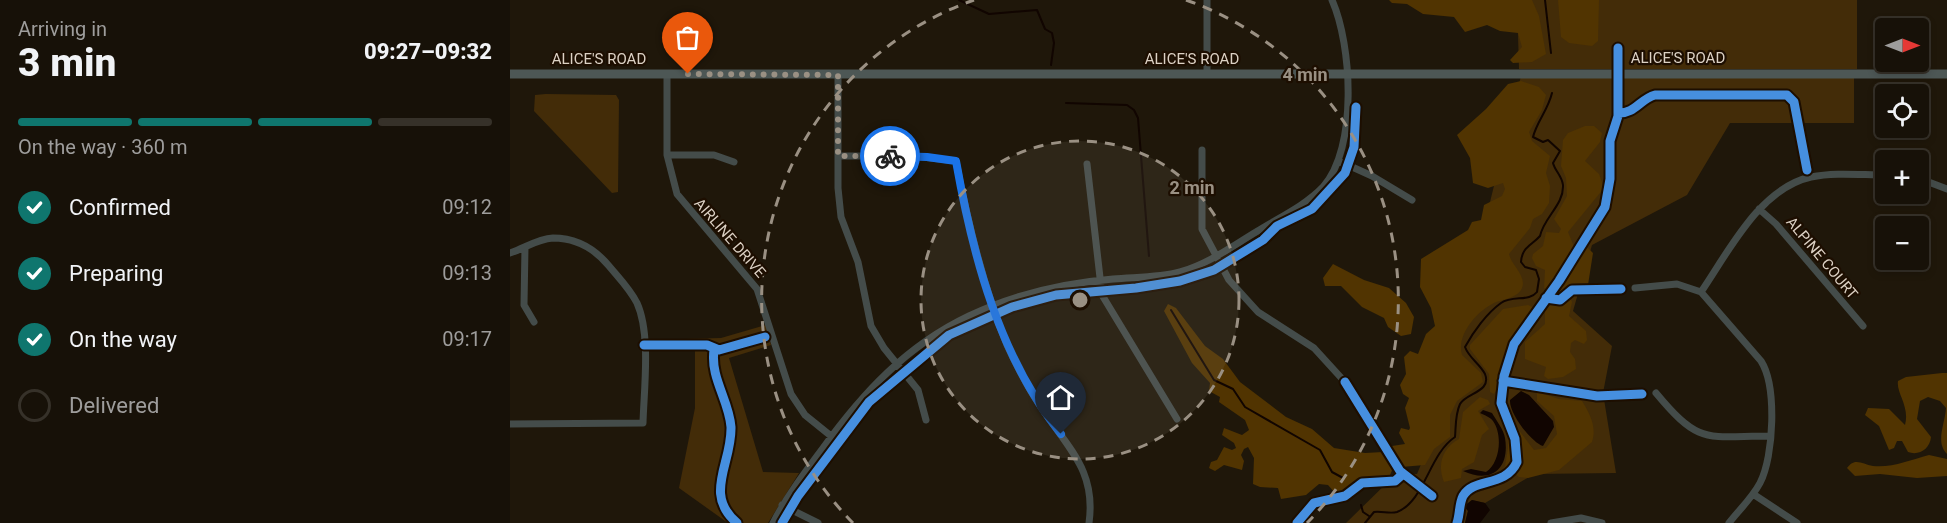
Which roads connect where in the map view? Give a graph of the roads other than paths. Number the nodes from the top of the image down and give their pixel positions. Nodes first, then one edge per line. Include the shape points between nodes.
1 (1207, 0) edge
2 (1332, 0) edge
3 (1346, 73) junction
4 (510, 74) edge
5 (667, 74) junction
6 (1207, 74) junction
7 (1947, 74) edge
8 (838, 75) junction
9 (1202, 150) dead end
10 (667, 155) junction
11 (838, 156) junction
12 (1339, 161) junction
13 (734, 162) dead end
14 (1087, 164) dead end
15 (1875, 175) edge
16 (1929, 182) edge
17 (1947, 189) edge
18 (1412, 200) dead end
19 (1759, 209) junction
20 (525, 247) junction
21 (510, 253) edge
22 (1216, 257) junction
23 (1100, 280) junction
24 (1635, 288) dead end
25 (1701, 292) junction
26 (993, 306) junction
27 (534, 322) dead end
28 (1863, 326) dead end
29 (897, 362) junction
30 (1345, 382) dead end
31 (1656, 393) dead end
32 (1177, 419) dead end
33 (926, 420) dead end
34 (510, 424) edge
35 (831, 436) junction
36 (1770, 436) junction
37 (1753, 495) junction
38 (782, 505) junction
39 (773, 523) edge
40 (818, 523) edge
41 (1089, 523) edge
42 (1551, 523) edge
43 (1602, 523) edge
44 (1729, 523) edge
45 (1797, 523) edge

1 - 6 street
2 - 3 street via 1342,31
3 - 6 main road, ALICE'S ROAD
3 - 7 main road, ALICE'S ROAD
3 - 12 street via 1346,129
4 - 5 main road, ALICE'S ROAD
5 - 8 main road, ALICE'S ROAD
5 - 10 street, AIRLINE DRIVE
6 - 8 main road, ALICE'S ROAD
8 - 11 street
9 - 22 street via 1201,220
10 - 13 street via 714,155
10 - 35 street, AIRLINE DRIVE via 672,182 685,206 757,289 791,394 805,415
11 - 26 street via 914,156 956,161 973,241
11 - 29 street via 839,204 858,262 867,315 878,338
12 - 18 street
12 - 22 street via 1314,195
14 - 23 street
15 - 19 street via 1801,180 1778,192
16 - 17 street
19 - 25 street
19 - 28 street, ALPINE COURT
20 - 21 street
20 - 27 street via 524,305
20 - 34 street via 551,238 584,245 602,258 637,303 644,328 643,423
22 - 23 street via 1167,275
22 - 30 street via 1248,302 1314,348
23 - 26 street
23 - 32 street via 1106,301
24 - 25 street via 1677,284
25 - 36 street via 1764,366 1770,388
26 - 29 street via 953,324
26 - 41 street via 1024,381 1083,468 1091,503
29 - 33 street via 918,390
29 - 35 street
31 - 36 street via 1682,423 1703,435
35 - 38 street
36 - 37 street via 1768,462
37 - 44 street
37 - 45 street
38 - 39 street
38 - 40 street
42 - 43 street via 1581,518

